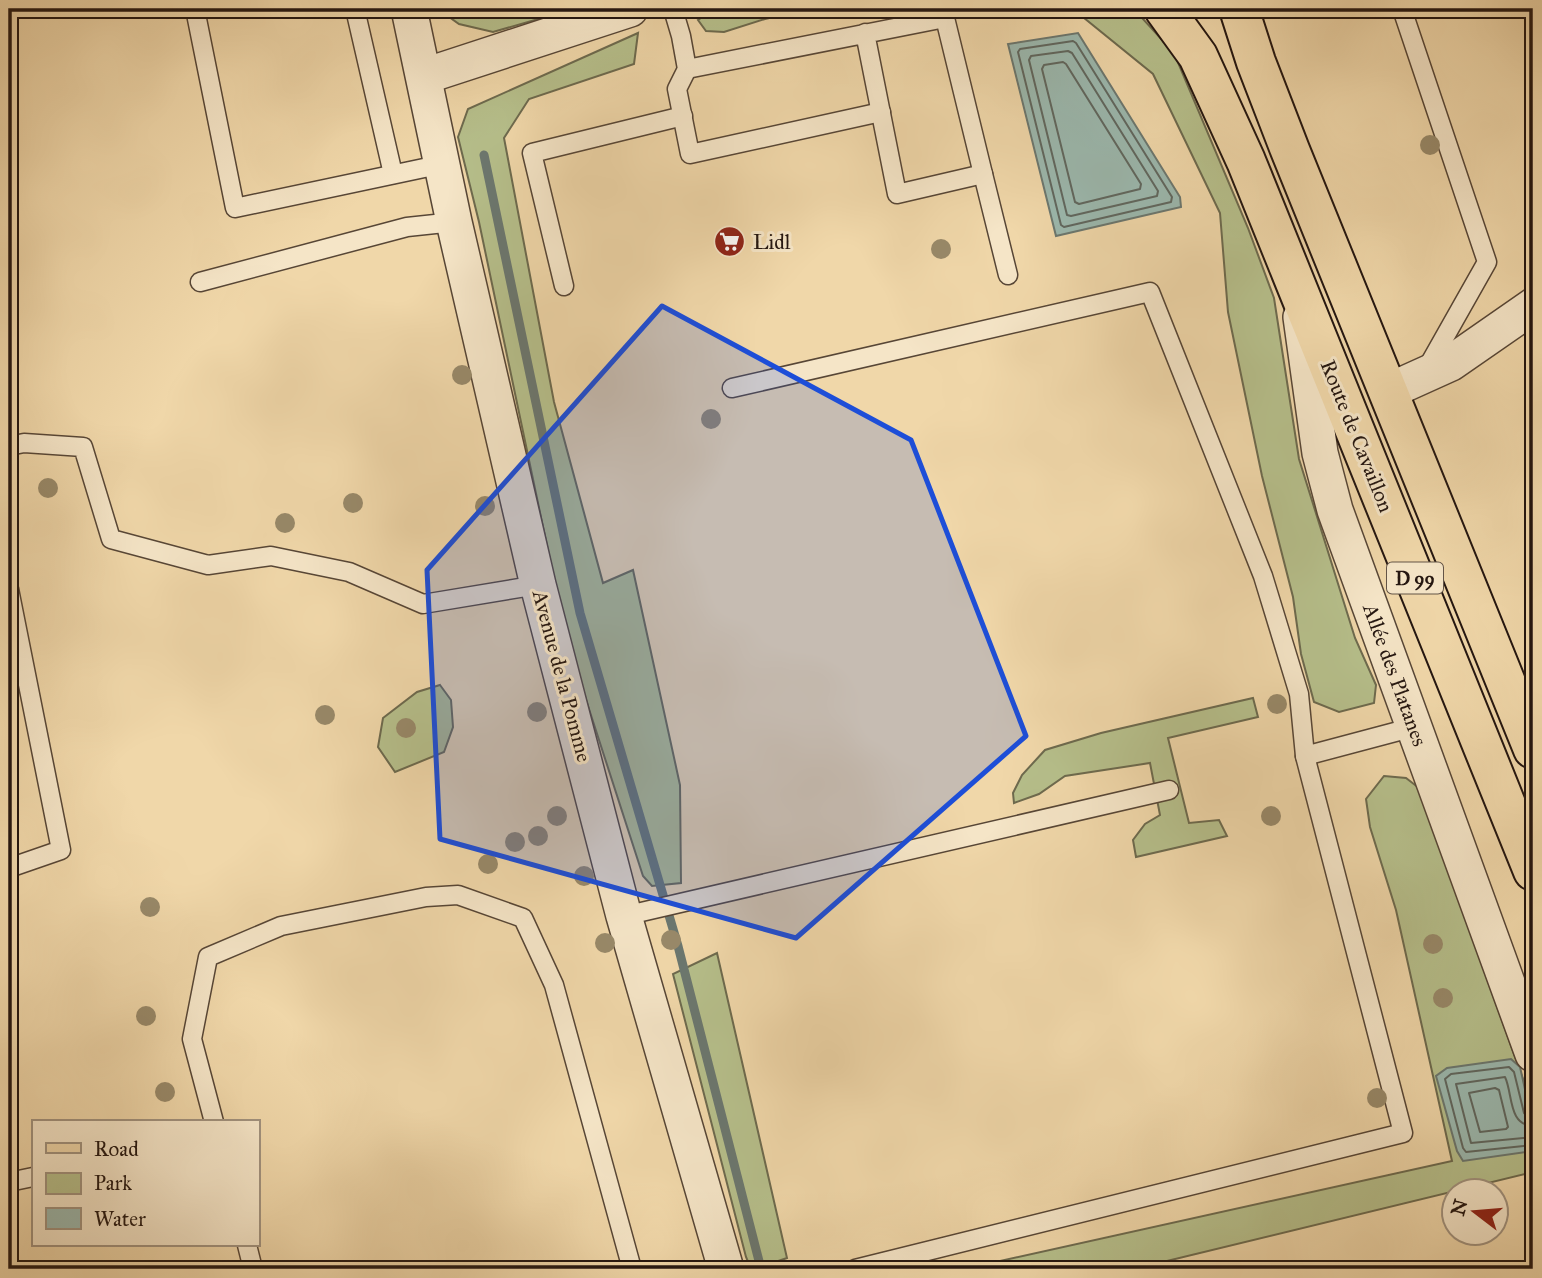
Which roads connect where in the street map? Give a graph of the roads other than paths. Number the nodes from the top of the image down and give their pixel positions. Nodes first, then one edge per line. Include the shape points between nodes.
1 (195, 9) edge
2 (355, 9) edge
3 (409, 9) edge
4 (630, 9) edge
5 (673, 9) edge
6 (1164, 9) edge
7 (1239, 9) edge
8 (1402, 9) edge
9 (865, 33) junction
10 (687, 69) junction
11 (425, 76) junction
12 (881, 112) junction
13 (683, 117) junction
14 (443, 164) junction
15 (393, 174) junction
16 (983, 174) junction
17 (454, 222) junction
18 (1008, 275) dead end
19 (200, 282) dead end
20 (564, 286) dead end
21 (1297, 286) junction
22 (1533, 306) edge
23 (1406, 383) junction
24 (732, 388) dead end
25 (9, 446) edge
26 (538, 586) junction
27 (9, 589) edge
28 (1414, 727) junction
29 (1533, 749) edge
30 (1305, 756) junction
31 (1169, 790) dead end
32 (9, 868) edge
33 (1533, 871) edge
34 (624, 916) junction
35 (1533, 1054) edge
36 (213, 1120) edge
37 (32, 1177) edge
38 (9, 1182) edge
39 (247, 1246) edge
40 (253, 1269) edge
41 (632, 1269) edge
42 (726, 1269) edge
43 (855, 1269) edge

1 - 15 lane via 236,208
2 - 15 lane
3 - 11 street, Avenue de la Pomme
4 - 11 street
5 - 10 lane
6 - 21 main road, Route de Cavaillon / D 99 via 1198,56 1214,89
7 - 23 main road, D 99 via 1290,150
8 - 23 lane via 1487,262
9 - 10 lane
9 - 12 lane
9 - 16 lane via 945,18
10 - 13 lane via 677,89
11 - 14 street, Avenue de la Pomme
12 - 13 lane via 690,154
12 - 16 lane via 897,194
13 - 20 lane via 532,153
14 - 15 lane
14 - 17 street, Avenue de la Pomme
16 - 18 lane
17 - 19 lane via 407,227
17 - 26 street, Avenue de la Pomme
21 - 28 street, Allée des Platanes via 1320,453 1335,510
21 - 33 main road, Route de Cavaillon / D 99
22 - 23 street via 1451,363
23 - 29 main road, D 99
24 - 30 lane via 1150,292 1263,576 1299,694
25 - 26 lane via 83,447 111,539 208,565 271,556 349,572 423,604
26 - 34 street, Avenue de la Pomme
27 - 32 lane via 61,850
28 - 30 lane
28 - 35 street, Allée des Platanes
30 - 43 lane via 1403,1133
31 - 34 lane
34 - 42 street, Avenue de la Pomme
36 - 41 lane via 192,1039 208,957 281,926 426,897 458,895 523,918 554,985
37 - 38 lane
39 - 40 lane

